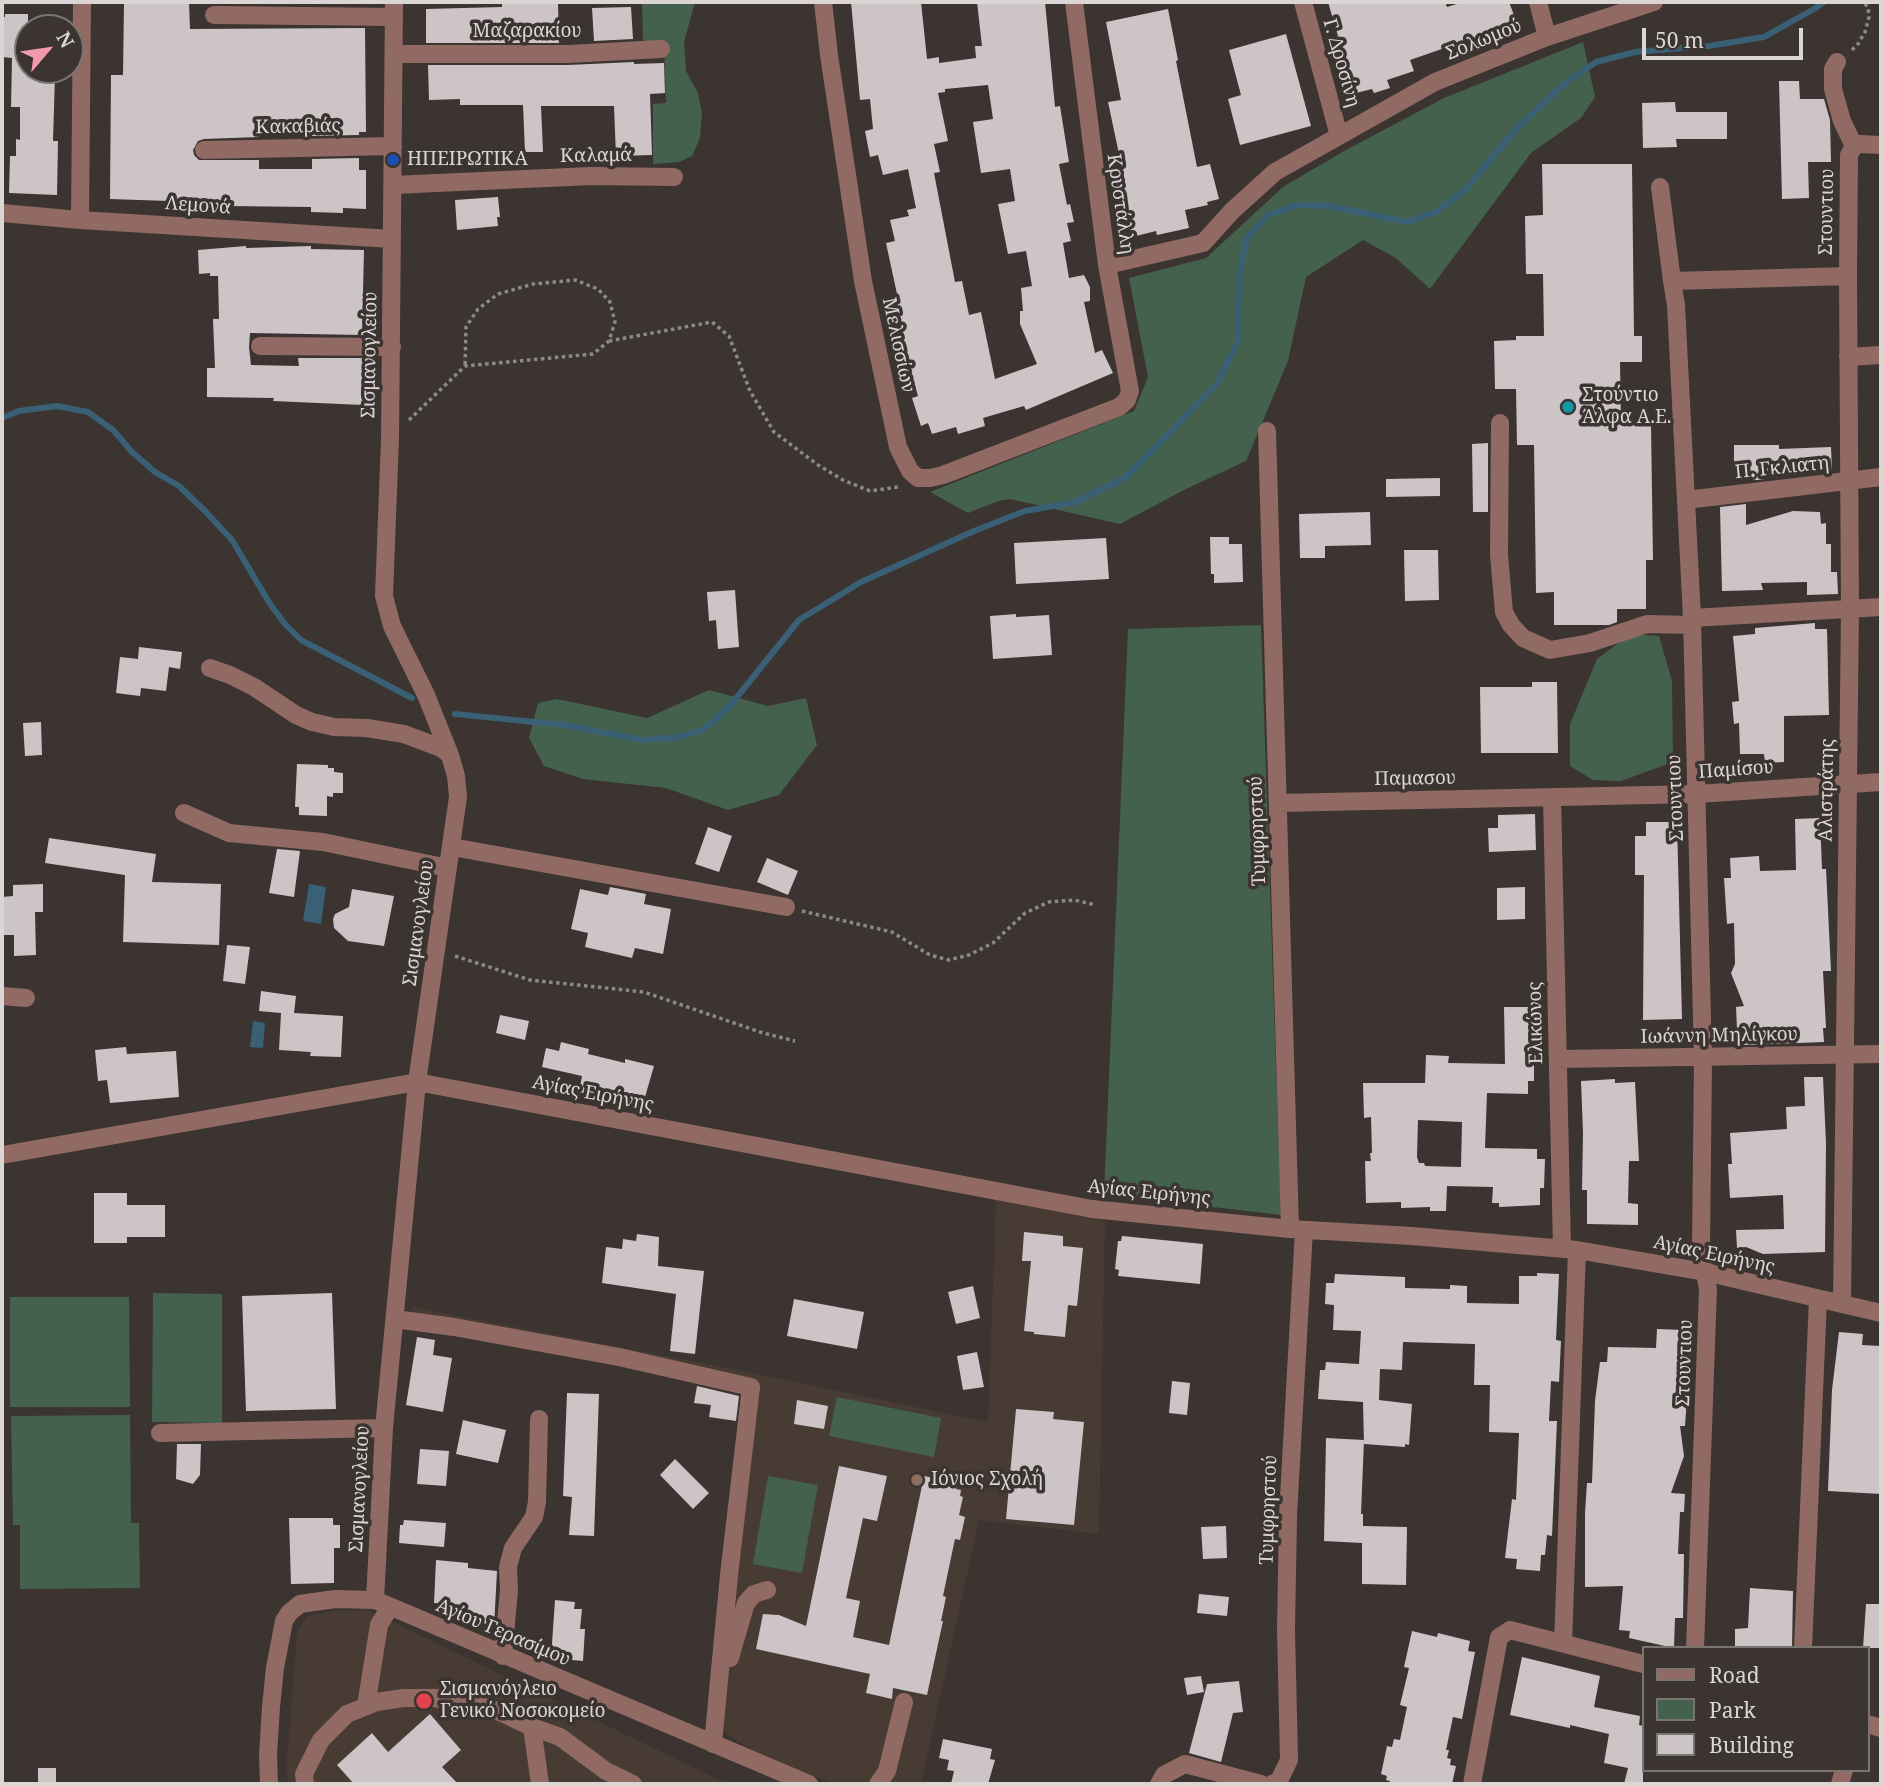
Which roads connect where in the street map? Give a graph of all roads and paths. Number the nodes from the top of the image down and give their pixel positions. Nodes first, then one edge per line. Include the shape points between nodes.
1 (82, 2) edge
2 (824, 2) edge
3 (1074, 2) edge
4 (1303, 2) edge
5 (1538, 2) edge
6 (1654, 2) edge
7 (1863, 2) edge
8 (394, 10) edge
9 (214, 15) dead end
10 (1547, 37) junction
11 (661, 49) dead end
12 (394, 54) junction
13 (1837, 62) joint
14 (1339, 136) junction
15 (1881, 145) edge
16 (393, 146) junction
17 (1854, 146) junction
18 (204, 150) dead end
19 (674, 177) dead end
20 (393, 185) junction
21 (1660, 187) dead end
22 (2, 213) edge
23 (80, 220) junction
24 (392, 239) junction
25 (1107, 265) junction
26 (1847, 276) junction
27 (1672, 281) junction
28 (609, 341) junction
29 (260, 346) dead end
30 (391, 347) junction
31 (1881, 355) edge
32 (1848, 357) junction
33 (465, 366) junction
34 (1500, 423) dead end
35 (1267, 431) dead end
36 (390, 439) junction
37 (1881, 477) edge
38 (918, 478) junction
39 (1849, 482) junction
40 (1686, 500) junction
41 (1881, 607) edge
42 (1850, 609) junction
43 (1692, 622) junction
44 (209, 668) dead end
45 (450, 755) junction
46 (1881, 782) edge
47 (1848, 784) junction
48 (1697, 794) junction
49 (1552, 797) junction
50 (1279, 803) junction
51 (184, 813) dead end
52 (452, 847) junction
53 (448, 868) junction
54 (1096, 905) dead end
55 (786, 907) joint
56 (436, 950) junction
57 (2, 996) edge
58 (26, 998) dead end
59 (795, 1041) dead end
60 (1846, 1054) junction
61 (1881, 1054) edge
62 (1558, 1059) junction
63 (1703, 1059) junction
64 (417, 1082) junction
65 (2, 1155) edge
66 (1297, 1229) junction
67 (1569, 1249) junction
68 (1705, 1272) junction
69 (1818, 1299) junction
70 (1842, 1304) junction
71 (1881, 1313) edge
72 (395, 1319) junction
73 (539, 1419) dead end
74 (384, 1428) junction
75 (160, 1433) dead end
76 (767, 1590) dead end
77 (382, 1604) junction
78 (1563, 1643) junction
79 (1695, 1646) edge
80 (1803, 1646) edge
81 (503, 1656) junction
82 (1642, 1664) edge
83 (718, 1698) junction
84 (904, 1702) dead end
85 (366, 1706) junction
86 (532, 1727) junction
87 (713, 1744) junction
88 (269, 1784) edge
89 (305, 1784) edge
90 (540, 1784) edge
91 (632, 1784) edge
92 (809, 1784) edge
93 (878, 1784) edge
94 (1159, 1784) edge
95 (1261, 1784) edge
96 (1272, 1784) edge
97 (1472, 1784) edge

1 - 23 street
2 - 38 street, Μελισσίων via 863,281 898,447 909,471
3 - 25 street, Κρυστάλλη
4 - 14 street, Γ. Δροσίνη
5 - 10 street
6 - 10 street, Σολωμού
7 - 13 path via 1869,17 1865,32
8 - 9 street
8 - 12 street, Σισμανογλείου
10 - 14 street, Σολωμού via 1435,82
11 - 12 street, Μαζαρακίου
12 - 16 street, Σισμανογλείου
13 - 17 street via 1833,89
14 - 25 street, Σολωμού via 1275,172 1203,243
15 - 17 street, Στουντιου
16 - 18 street, Κακαβιάς
16 - 20 street, Σισμανογλείου
17 - 26 street, Στουντιου via 1849,155
19 - 20 street, Καλαμά
20 - 24 street, Σισμανογλείου
21 - 27 street
22 - 23 street, Λεμονά
23 - 24 street, Λεμονά
24 - 30 street, Σισμανογλείου
25 - 38 street, Κρυστάλλη via 1130,381 1127,400 943,475
26 - 27 street, Στουντιου
26 - 32 street, Αλιστράτης
27 - 40 street, Στουντιου
28 - 33 path via 593,354
28 - 33 path via 615,322 610,302 598,289 575,280 533,285 499,294 478,309 466,327
28 - 38 path via 712,322 729,336 750,391 774,432 818,465 870,491 895,488
29 - 30 street
30 - 36 street, Σισμανογλείου
31 - 32 street
32 - 39 street, Αλιστράτης
33 - 36 path
34 - 43 street via 1499,555 1504,612 1523,638 1550,650 1590,643 1647,624
35 - 50 street, Τυμφρηστού
36 - 45 street, Σισμανογλείου via 384,596 391,626
37 - 39 street, Π. Γκλιατη
39 - 40 street, Π. Γκλιατη
39 - 42 street, Αλιστράτης
40 - 43 street, Στουντιου
41 - 42 street
42 - 43 street
42 - 47 street, Αλιστράτης
43 - 48 street, Στουντιου
44 - 45 street via 230,675 312,722 404,734
45 - 52 street, Σισμανογλείου via 458,797
46 - 47 street, Παμίσου
47 - 48 street, Παμίσου
47 - 60 street, Αλιστράτης
48 - 49 street, Παμίσου
48 - 63 street, Στουντιου
49 - 50 street, Παμασου
49 - 62 street, Ελικώνος
50 - 66 street, Τυμφρηστού
51 - 53 street via 229,834 323,842
52 - 53 street, Σισμανογλείου
52 - 55 street
53 - 56 street, Σισμανογλείου
54 - 55 path via 1074,900 1049,902 1024,913 992,943 969,956 949,960 930,955 892,932
56 - 59 path via 530,980 644,992
56 - 64 street, Σισμανογλείου
57 - 58 street
60 - 61 street, Ιωάννη Μηλίγκου
60 - 63 street, Ιωάννη Μηλίγκου
60 - 70 street, Αλιστράτης
62 - 63 street, Ιωάννη Μηλίγκου
62 - 67 street, Ελικώνος
63 - 68 street, Στουντιου via 1701,1248
64 - 65 street
64 - 66 street, Αγίας Ειρήνης via 1092,1209
64 - 72 street, Σισμανογλείου
66 - 67 street, Αγίας Ειρήνης
66 - 96 street, Τυμφρηστού via 1286,1630 1289,1760 1279,1781
67 - 68 street, Αγίας Ειρήνης
67 - 78 street, Ελικώνος
68 - 69 street, Αγίας Ειρήνης
68 - 79 street, Στουντιου
69 - 70 street, Αγίας Ειρήνης
69 - 80 street
70 - 71 street, Αγίας Ειρήνης
72 - 74 street, Σισμανογλείου
72 - 83 street via 606,1355 751,1387
73 - 81 street via 537,1502 508,1567
74 - 75 street
74 - 77 street, Σισμανογλείου
76 - 83 street via 746,1603
77 - 81 street, Αγίου Γερασίμου
77 - 85 street, Σισμανογλείου
77 - 88 street via 307,1601 284,1621 271,1707
78 - 82 street
78 - 97 street via 1510,1630 1499,1637
81 - 87 street, Αγίου Γερασίμου
83 - 87 street
84 - 93 street via 887,1770
85 - 86 street via 403,1698 434,1698 472,1703
85 - 89 street via 348,1714 321,1740 304,1774
86 - 90 street
86 - 91 street via 560,1737
87 - 92 street, Αγίου Γερασίμου
94 - 95 street via 1164,1775 1185,1764

